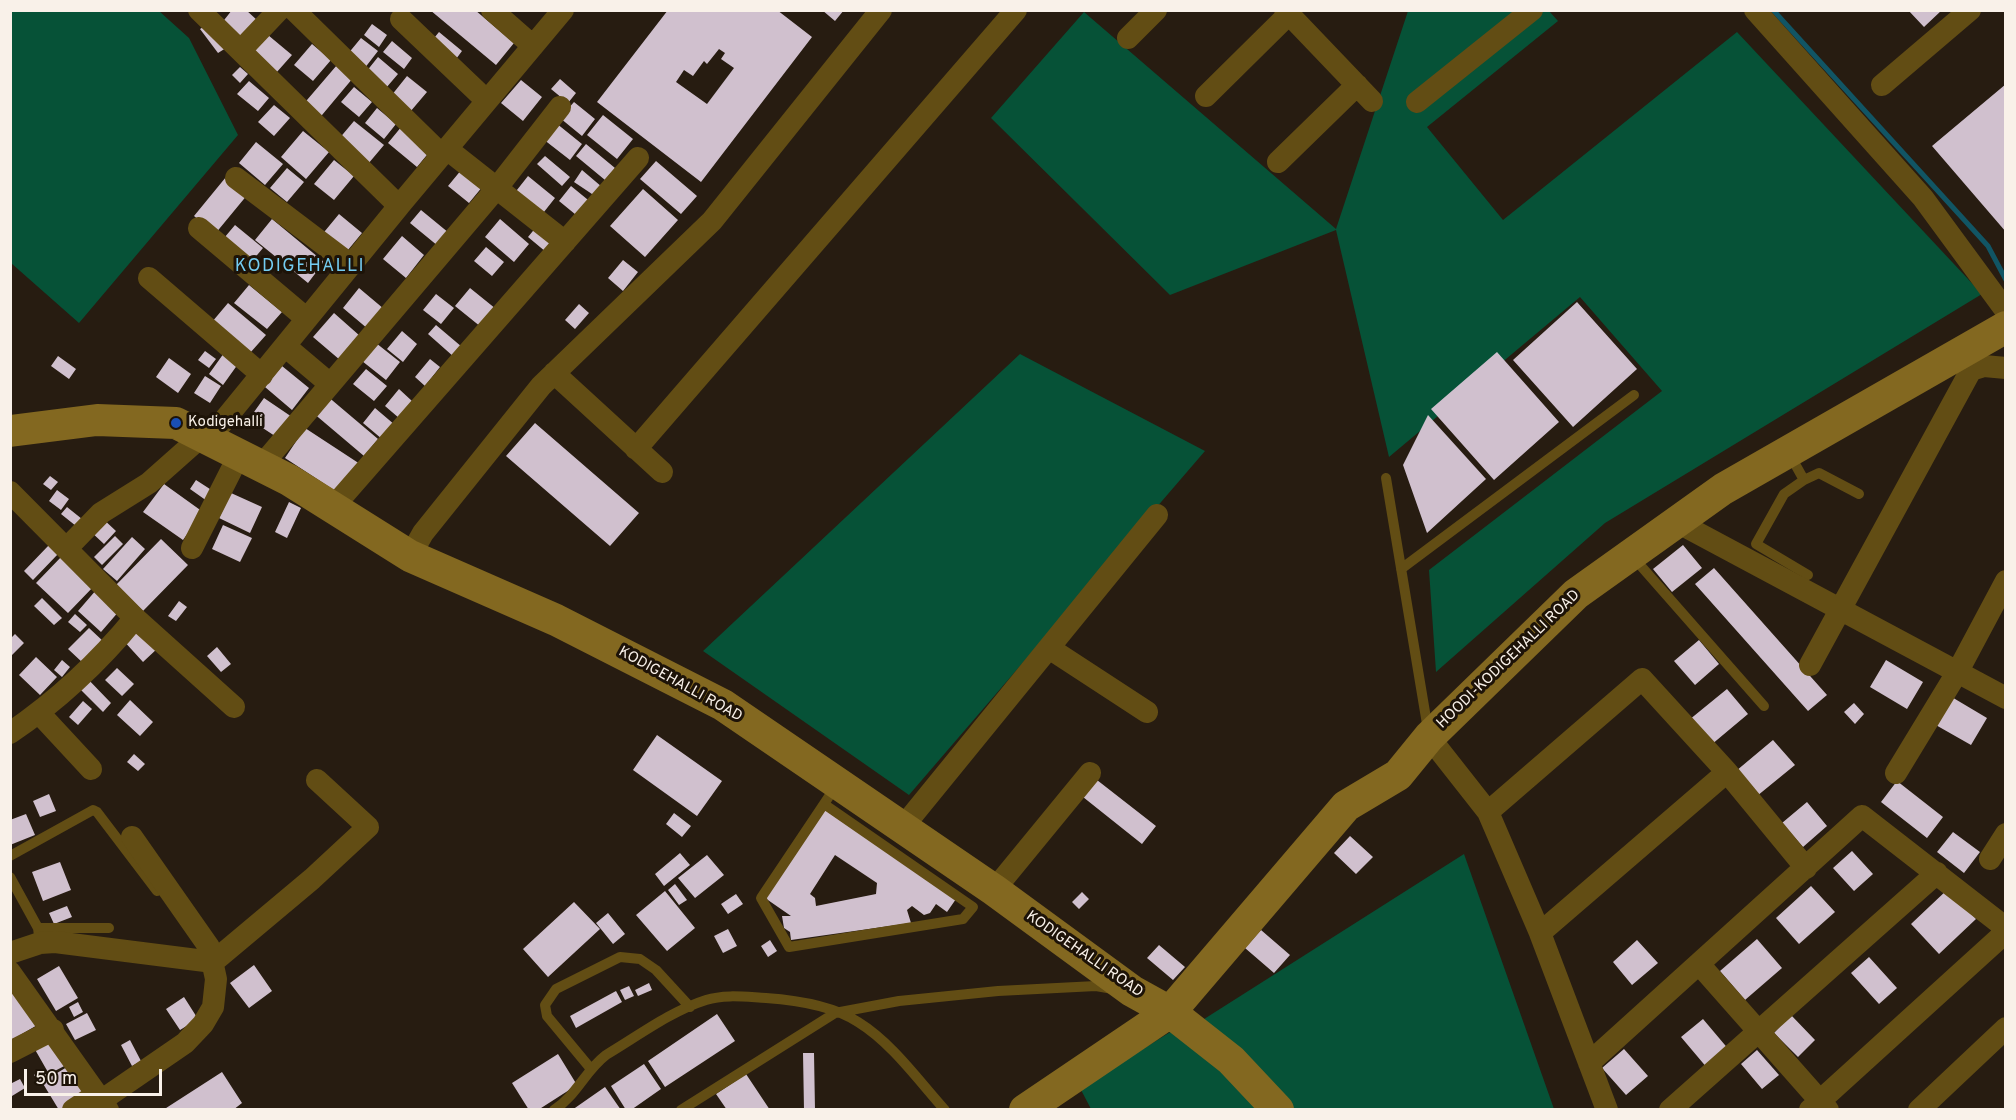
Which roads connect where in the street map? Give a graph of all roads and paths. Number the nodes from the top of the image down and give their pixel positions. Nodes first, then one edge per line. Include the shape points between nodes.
1 (199, 10) edge
2 (279, 10) edge
3 (294, 10) edge
4 (492, 10) edge
5 (563, 10) edge
6 (881, 10) edge
7 (1016, 10) edge
8 (1156, 10) edge
9 (1532, 10) edge
10 (1755, 10) edge
11 (1970, 10) edge
12 (1287, 12) edge
13 (401, 19) dead end
14 (1128, 38) dead end
15 (533, 46) junction
16 (241, 50) junction
17 (1882, 86) dead end
18 (1206, 96) dead end
19 (487, 101) junction
20 (1417, 102) dead end
21 (560, 107) dead end
22 (444, 152) junction
23 (638, 159) dead end
24 (1278, 162) dead end
25 (236, 178) dead end
26 (496, 189) junction
27 (399, 206) junction
28 (199, 228) dead end
29 (564, 242) junction
30 (351, 265) junction
31 (149, 278) dead end
32 (2006, 311) edge
33 (307, 319) junction
34 (2006, 327) edge
35 (285, 346) junction
36 (2006, 368) edge
37 (554, 373) junction
38 (262, 375) junction
39 (330, 384) junction
40 (1634, 395) dead end
41 (10, 431) edge
42 (205, 438) junction
43 (636, 449) junction
44 (250, 460) junction
45 (1790, 465) junction
46 (662, 472) dead end
47 (1386, 478) dead end
48 (1804, 480) junction
49 (10, 492) edge
50 (1859, 494) dead end
51 (334, 506) junction
52 (1157, 515) dead end
53 (1677, 522) junction
54 (67, 548) junction
55 (192, 548) dead end
56 (1631, 555) junction
57 (410, 556) junction
58 (1401, 569) junction
59 (1808, 575) dead end
60 (2006, 581) edge
61 (1841, 612) junction
62 (135, 618) junction
63 (1049, 648) junction
64 (1810, 665) dead end
65 (1958, 671) junction
66 (2006, 698) edge
67 (1764, 706) dead end
68 (234, 707) dead end
69 (1147, 712) dead end
70 (40, 714) junction
71 (10, 734) edge
72 (1429, 737) junction
73 (91, 769) dead end
74 (1726, 772) junction
75 (1896, 772) dead end
76 (1090, 774) dead end
77 (316, 780) dead end
78 (831, 794) junction
79 (1488, 812) junction
80 (902, 828) junction
81 (2006, 834) edge
82 (132, 837) dead end
83 (10, 855) edge
84 (1990, 859) dead end
85 (1806, 868) junction
86 (1937, 873) junction
87 (10, 877) edge
88 (972, 887) junction
89 (158, 892) dead end
90 (109, 928) dead end
91 (2006, 930) edge
92 (1540, 933) junction
93 (39, 935) junction
94 (10, 953) edge
95 (213, 962) junction
96 (1699, 964) junction
97 (10, 972) edge
98 (1132, 992) junction
99 (690, 1007) junction
100 (1170, 1012) junction
101 (836, 1013) junction
102 (2006, 1028) edge
103 (53, 1030) junction
104 (1759, 1031) junction
105 (10, 1052) edge
106 (1589, 1063) junction
107 (591, 1069) junction
108 (102, 1101) edge
109 (1820, 1106) edge
110 (73, 1110) edge
111 (554, 1110) edge
112 (681, 1110) edge
113 (945, 1110) edge
114 (1025, 1110) edge
115 (1278, 1110) edge
116 (1607, 1110) edge
117 (1670, 1110) edge
118 (1918, 1110) edge

1 - 16 street
2 - 16 street
3 - 22 street
4 - 15 street
5 - 15 street
6 - 37 street via 712,221
7 - 43 street
8 - 14 street
9 - 20 street
10 - 32 street via 1923,198
11 - 17 street
12 - 18 street
12 - 24 street via 1365,93
13 - 19 street
15 - 19 street
16 - 27 street
19 - 22 street
21 - 26 street
22 - 26 street
22 - 27 street
23 - 29 street
25 - 30 street
26 - 29 street
26 - 39 street
27 - 30 street
28 - 33 street
29 - 51 street
30 - 33 street
31 - 38 street
33 - 35 street
34 - 45 street, HOODI-KODIGEHALLI ROAD
35 - 38 street
35 - 39 street
36 - 61 street via 1984,366 1971,370
37 - 43 street
37 - 57 street via 423,533
38 - 42 street
39 - 44 street
40 - 58 lane
41 - 42 street, KODIGEHALLI ROAD via 97,420 176,423
42 - 44 street, KODIGEHALLI ROAD
42 - 54 street via 148,483 100,513
43 - 46 street
44 - 51 street, KODIGEHALLI ROAD
44 - 55 street
45 - 48 lane
45 - 53 street, HOODI-KODIGEHALLI ROAD via 1723,489
47 - 58 lane
48 - 50 lane via 1819,473
48 - 59 lane via 1784,494 1755,544
49 - 54 street
51 - 57 street, KODIGEHALLI ROAD
52 - 63 street
53 - 56 street, HOODI-KODIGEHALLI ROAD
53 - 61 street
54 - 62 street
56 - 67 lane
56 - 72 street, HOODI-KODIGEHALLI ROAD via 1576,594
57 - 78 street, KODIGEHALLI ROAD via 556,620 723,705
58 - 72 lane
60 - 65 street
61 - 64 street
61 - 65 street
62 - 68 street
62 - 70 street
63 - 69 street
63 - 80 street
65 - 66 street
65 - 75 street
70 - 71 street
70 - 73 street
72 - 79 street
72 - 100 street, HOODI-KODIGEHALLI ROAD via 1398,776 1346,806
74 - 79 street via 1642,679
74 - 85 street
74 - 92 street
76 - 88 street
77 - 95 street via 368,827
78 - 80 street, KODIGEHALLI ROAD
78 - 88 lane
78 - 88 lane via 760,898 789,947 963,919 973,907
79 - 92 street
80 - 88 street, KODIGEHALLI ROAD
81 - 84 street
82 - 95 street via 209,947
83 - 89 lane via 93,810
85 - 86 street via 1862,816
85 - 96 street
86 - 91 street
86 - 104 street
87 - 93 lane
88 - 98 street, KODIGEHALLI ROAD
90 - 93 lane
91 - 109 street
92 - 106 street
93 - 94 street
93 - 95 street via 55,942
95 - 108 street via 213,1007 203,1024 185,1043
96 - 104 street
96 - 106 street
97 - 103 street
98 - 100 street, KODIGEHALLI ROAD
98 - 101 lane via 1096,986 998,991 899,1001
99 - 101 lane via 730,996 779,999
99 - 107 lane via 606,1055
99 - 107 lane via 656,970 639,959 620,957 556,989 545,1005 547,1016
100 - 114 street, HOODI-KODIGEHALLI ROAD
100 - 115 street, KODIGEHALLI ROAD via 1231,1060
101 - 112 lane
101 - 113 lane via 857,1021 881,1039
102 - 118 street
103 - 105 street
103 - 108 street
104 - 109 street
104 - 117 street
106 - 116 street
107 - 111 lane via 573,1095
108 - 110 street

